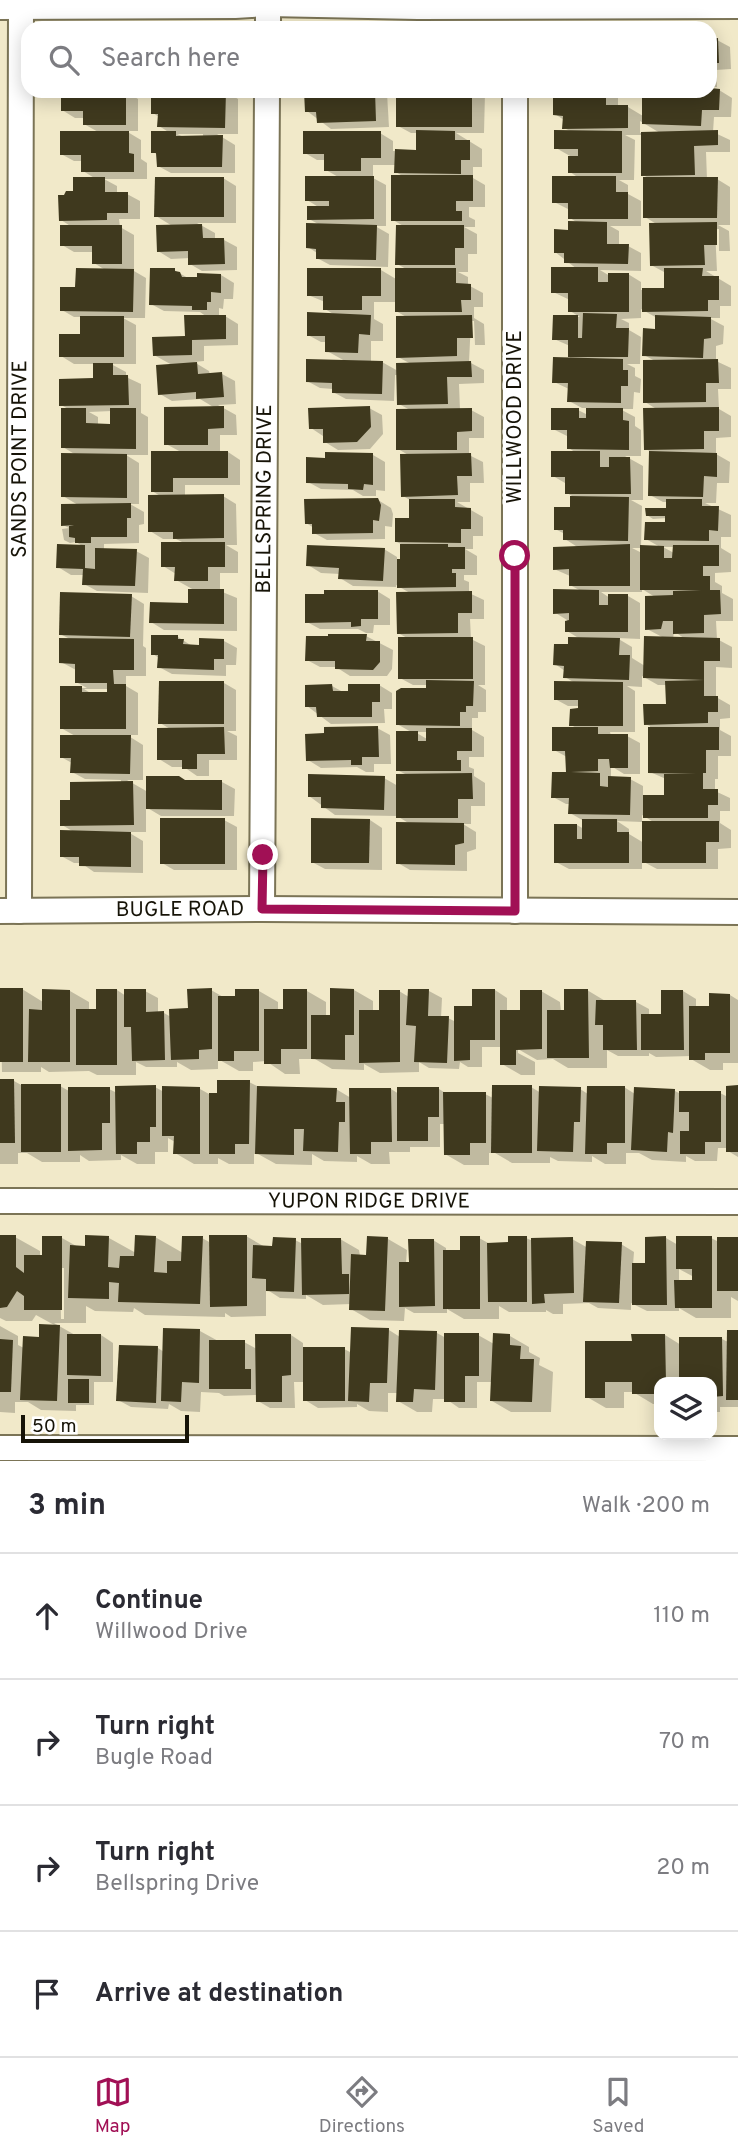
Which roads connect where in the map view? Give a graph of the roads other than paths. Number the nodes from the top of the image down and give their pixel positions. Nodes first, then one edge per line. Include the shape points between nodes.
1 (738, 6) edge
2 (10, 7) edge
3 (268, 16) edge
4 (515, 18) edge
5 (267, 98) edge
6 (515, 98) edge
7 (262, 909) junction
8 (10, 911) edge
9 (515, 911) junction
10 (738, 912) edge
11 (0, 1201) edge
12 (738, 1202) edge
13 (0, 1448) edge
14 (738, 1449) edge

1 - 4 street
2 - 3 street via 235,6
2 - 8 street, SANDS POINT DRIVE
3 - 4 street
5 - 7 street, BELLSPRING DRIVE
6 - 9 street, WILLWOOD DRIVE
7 - 8 street, BUGLE ROAD
7 - 9 street, BUGLE ROAD
9 - 10 street, BUGLE ROAD
11 - 12 street, YUPON RIDGE DRIVE
13 - 14 street

